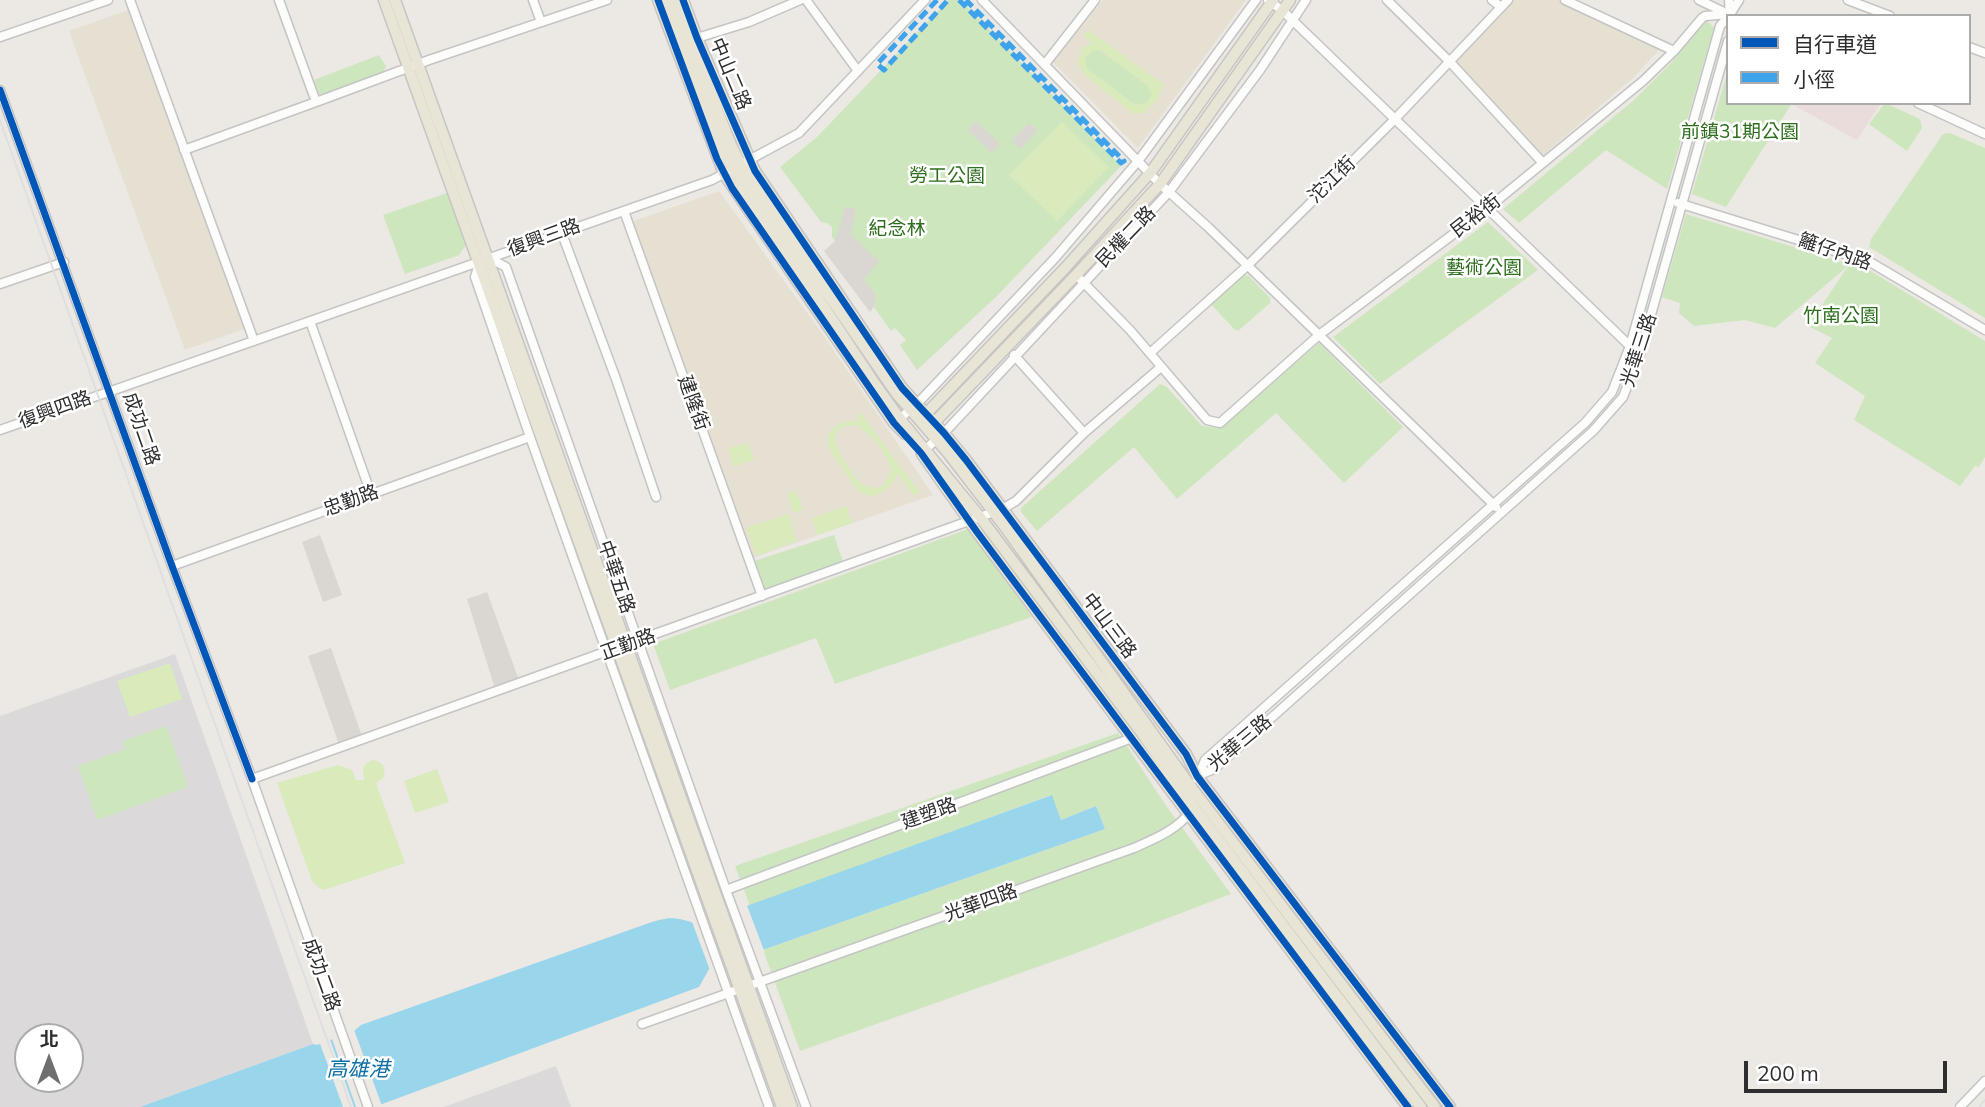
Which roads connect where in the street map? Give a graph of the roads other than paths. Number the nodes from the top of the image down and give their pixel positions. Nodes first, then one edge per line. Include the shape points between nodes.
1 (108, 0) edge
2 (130, 0) edge
3 (279, 0) edge
4 (384, 0) edge
5 (395, 0) edge
6 (533, 0) edge
7 (607, 0) edge
8 (658, 0) edge
9 (666, 0) edge
10 (674, 0) edge
11 (683, 0) edge
12 (800, 0) edge
13 (806, 0) edge
14 (925, 0) edge
15 (982, 0) edge
16 (1095, 0) edge
17 (1256, 0) edge
18 (1290, 0) edge
19 (1306, 0) edge
20 (1387, 0) edge
21 (1492, 0) edge
22 (1564, 0) edge
23 (1699, 0) edge
24 (1848, 0) edge
25 (1270, 1) edge
26 (1504, 4) edge
27 (1283, 11) junction
28 (1726, 14) edge
29 (1885, 14) edge
30 (1726, 16) edge
31 (1726, 20) edge
32 (541, 22) junction
33 (1293, 22) junction
34 (0, 37) edge
35 (697, 38) junction
36 (1726, 47) edge
37 (1674, 51) junction
38 (1450, 62) junction
39 (1045, 64) junction
40 (413, 66) junction
41 (858, 71) junction
42 (0, 90) edge
43 (316, 102) junction
44 (1921, 105) edge
45 (1394, 120) junction
46 (1985, 134) edge
47 (184, 150) junction
48 (1139, 160) junction
49 (1542, 162) junction
50 (736, 167) junction
51 (1151, 173) junction
52 (1160, 184) junction
53 (1169, 192) junction
54 (1677, 203) junction
55 (1488, 208) junction
56 (624, 211) junction
57 (561, 231) junction
58 (484, 260) junction
59 (64, 262) junction
60 (1247, 266) junction
61 (1079, 279) junction
62 (0, 284) edge
63 (310, 321) junction
64 (1985, 330) edge
65 (1319, 335) junction
66 (254, 341) junction
67 (1007, 346) junction
68 (1630, 346) junction
69 (1150, 353) junction
70 (1640, 354) junction
71 (1015, 356) junction
72 (1161, 367) junction
73 (111, 391) junction
74 (913, 408) junction
75 (897, 421) junction
76 (927, 422) junction
77 (0, 430) edge
78 (906, 431) junction
79 (944, 433) junction
80 (1084, 433) junction
81 (530, 437) junction
82 (914, 440) junction
83 (936, 440) junction
84 (924, 451) junction
85 (372, 494) junction
86 (656, 498) dead end
87 (1493, 504) junction
88 (998, 510) junction
89 (1500, 511) junction
90 (975, 520) junction
91 (173, 566) junction
92 (762, 596) junction
93 (638, 641) junction
94 (622, 647) junction
95 (606, 652) junction
96 (1132, 738) junction
97 (1197, 776) junction
98 (253, 779) junction
99 (1194, 791) junction
100 (1190, 810) junction
101 (726, 890) junction
102 (761, 982) junction
103 (744, 987) junction
104 (729, 993) junction
105 (642, 1024) dead end
106 (1985, 1081) edge
107 (368, 1107) edge
108 (769, 1107) edge
109 (782, 1107) edge
110 (792, 1107) edge
111 (806, 1107) edge
112 (1408, 1107) edge
113 (1421, 1107) edge
114 (1435, 1107) edge
115 (1450, 1107) edge
116 (1960, 1107) edge

1 - 34 street
2 - 47 street
3 - 43 street
4 - 40 main road, 中華五路
5 - 40 main road, 中華五路
6 - 32 street
7 - 32 street
8 - 50 main road, 中山二路
9 - 50 main road, 中山二路
10 - 50 main road, 中山二路
11 - 35 main road, 中山二路
12 - 35 street
13 - 41 street
14 - 41 street, 復興三路
15 - 39 street
16 - 39 street
17 - 48 street, 民權二路
18 - 27 main road, 民權二路
19 - 33 street, 民權二路
20 - 38 street
21 - 26 street
22 - 37 street
23 - 28 street
24 - 29 street
25 - 27 street
25 - 51 main road, 民權二路
26 - 38 street, 沱江街
27 - 33 street
27 - 52 main road, 民權二路
30 - 37 street, 民裕街 via 1705,16
31 - 54 street, 光華三路 via 1720,26
32 - 40 street
33 - 45 street
33 - 53 street, 民權二路
35 - 50 main road, 中山二路
36 - 54 street, 光華三路
37 - 49 street, 民裕街
38 - 45 street, 沱江街
38 - 49 street
39 - 48 street
40 - 43 street
40 - 58 main road, 中華五路
41 - 50 street, 復興三路 via 799,133
42 - 59 street, 成功二路
43 - 47 street
44 - 46 street
45 - 55 street
45 - 60 street, 沱江街
47 - 66 street
48 - 51 street
48 - 74 street, 民權二路 via 1056,257
49 - 55 street, 民裕街
50 - 56 street, 復興三路 via 682,192
50 - 74 main road, 中山三路 via 885,363
50 - 75 main road, 中山三路
51 - 52 street
51 - 76 main road, 民權二路
52 - 53 street
52 - 61 main road, 民權二路
53 - 60 street
53 - 61 street, 民權二路
54 - 64 street, 籬仔內路 via 1870,262
54 - 68 street, 光華三路
54 - 70 street, 光華三路
55 - 65 street, 民裕街
55 - 68 street
56 - 57 street, 復興三路
56 - 92 street, 建隆街
57 - 58 street, 復興三路
57 - 86 street
58 - 63 street, 復興三路
58 - 81 street, 中華五路 via 475,277
58 - 93 street, 中華五路 via 506,267
58 - 94 main road, 中華五路
59 - 62 street
59 - 73 street, 成功二路
60 - 65 street
60 - 69 street, 沱江街
61 - 67 main road, 民權二路
61 - 69 street
61 - 71 street, 民權二路
63 - 66 street, 復興三路
63 - 85 street
65 - 72 street, 民裕街 via 1220,423 1207,420
65 - 87 street
66 - 73 street, 復興三路
67 - 71 street
67 - 76 main road, 民權二路
68 - 70 street
68 - 87 street, 光華三路 via 1612,392 1585,424
69 - 72 street
70 - 89 street, 光華三路 via 1623,397 1592,431
71 - 79 street, 民權二路
71 - 80 street
72 - 80 street, 正勤路
73 - 77 street, 復興四路
73 - 91 street, 成功二路
74 - 75 street, 民權二路
74 - 76 main road, 中山三路
75 - 78 main road, 中山三路
76 - 78 main road, 民權二路
76 - 79 main road, 中山三路
76 - 82 main road, 民權二路
76 - 83 main road, 中山三路
78 - 82 main road, 中山三路
79 - 83 street, 民權二路
79 - 88 main road, 中山三路
80 - 88 street, 正勤路 via 1016,501
81 - 85 street, 忠勤路
81 - 95 street, 中華五路
82 - 84 main road, 中山三路
83 - 84 street, 民權二路
83 - 88 main road, 中山三路
84 - 90 main road, 中山三路
85 - 91 street, 忠勤路
87 - 89 street
87 - 97 street, 光華三路 via 1205,760
88 - 90 street, 正勤路
88 - 97 main road, 中山三路 via 1186,754
88 - 99 main road, 中山三路
89 - 97 street, 光華三路 via 1214,769
90 - 92 street, 正勤路
90 - 96 main road, 中山三路
90 - 100 main road, 中山三路 via 1141,732
91 - 98 street, 成功二路
92 - 93 street, 正勤路
93 - 94 street, 正勤路
93 - 101 street, 中華五路
94 - 95 street, 正勤路
94 - 103 main road, 中華五路
95 - 98 street, 正勤路
95 - 104 street, 中華五路
96 - 100 main road, 中山三路
96 - 101 street, 建塑路
97 - 99 street
97 - 115 main road, 中山三路
98 - 107 street, 成功二路
99 - 100 street
99 - 114 main road, 中山三路
100 - 102 street, 光華四路 via 1158,837 1134,848
100 - 112 main road, 中山三路
100 - 113 main road, 中山三路
101 - 102 street, 中華五路
102 - 103 street, 光華四路
102 - 111 street
103 - 104 street, 光華四路
103 - 109 main road
103 - 110 main road
104 - 105 street, 光華四路
104 - 108 street
106 - 116 street

